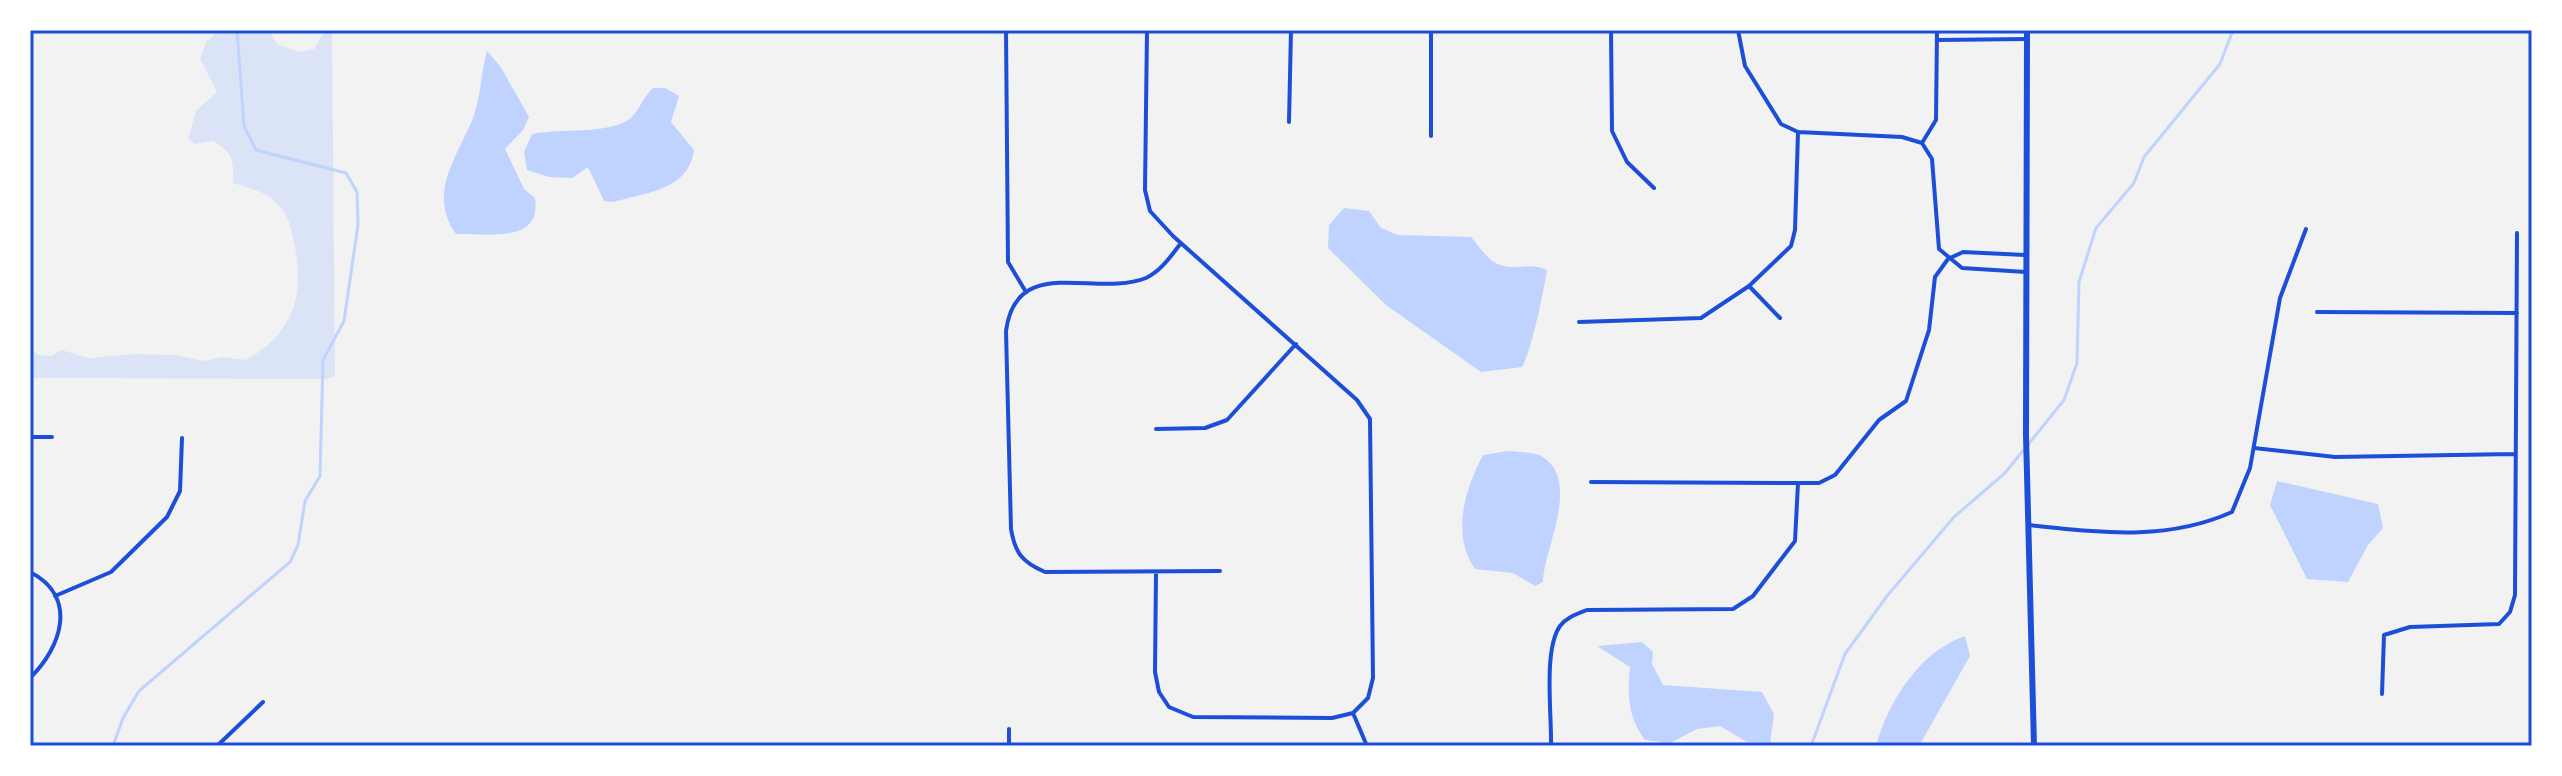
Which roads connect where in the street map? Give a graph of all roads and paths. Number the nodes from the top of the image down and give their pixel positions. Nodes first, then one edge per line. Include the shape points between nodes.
1 (1006, 30) edge
2 (1147, 30) edge
3 (1291, 30) edge
4 (1431, 30) edge
5 (1611, 30) edge
6 (1738, 30) edge
7 (1937, 30) edge
8 (2027, 30) edge
9 (2027, 39) junction
10 (1937, 40) junction
11 (1289, 122) dead end
12 (1798, 132) junction
13 (1431, 136) dead end
14 (1922, 143) junction
15 (1654, 188) dead end
16 (2306, 229) dead end
17 (2517, 233) dead end
18 (1181, 243) junction
19 (2025, 255) junction
20 (1948, 259) junction
21 (2026, 272) junction
22 (1749, 286) junction
23 (1026, 292) junction
24 (2317, 312) dead end
25 (2517, 313) junction
26 (1780, 318) dead end
27 (1579, 322) dead end
28 (1296, 344) junction
29 (1156, 429) dead end
30 (30, 437) edge
31 (52, 437) dead end
32 (182, 438) dead end
33 (2254, 448) junction
34 (2514, 454) junction
35 (1591, 482) dead end
36 (1798, 483) junction
37 (2028, 525) junction
38 (1220, 571) dead end
39 (30, 572) edge
40 (1156, 573) junction
41 (55, 596) junction
42 (30, 678) edge
43 (2382, 694) dead end
44 (263, 702) dead end
45 (1353, 713) junction
46 (1009, 729) dead end
47 (217, 746) edge
48 (1009, 746) edge
49 (1367, 746) edge
50 (1551, 746) edge
51 (2034, 746) edge

1 - 23 street via 1008,262
2 - 18 street via 1145,190 1155,218
3 - 11 street
4 - 13 street
5 - 15 street via 1612,131 1627,162
6 - 12 street via 1741,56 1760,93 1781,124
7 - 10 street
8 - 9 main road
9 - 10 street
9 - 19 main road
10 - 14 street via 1936,120
12 - 14 street via 1902,137
12 - 22 street via 1791,246
14 - 20 street via 1932,159 1935,235
16 - 33 street via 2280,298
17 - 25 street
18 - 23 street via 1159,270 1139,280 1041,285
18 - 28 street
19 - 20 street via 1963,252
19 - 21 main road
20 - 21 street via 1962,268
20 - 36 street via 1935,277 1929,330 1906,401 1879,420 1835,475 1819,483
21 - 37 main road
22 - 26 street
22 - 27 street via 1701,318
23 - 40 street via 1009,307 1006,331 1015,550 1026,564 1045,572
24 - 25 street
25 - 34 street
28 - 29 street via 1227,420 1205,428
28 - 45 street via 1357,400 1371,426 1373,678 1368,698
30 - 31 street
32 - 41 street via 180,491 167,517 111,572
33 - 34 street via 2335,457
33 - 37 street via 2232,512 2206,524 2167,533
34 - 43 street via 2515,595 2510,612 2499,624 2410,627 2384,635
35 - 36 street
36 - 50 street via 1795,541 1744,604 1733,609 1587,610 1567,619 1552,647
37 - 51 main road
38 - 40 street
39 - 41 street
40 - 45 street via 1156,679 1174,711 1201,718 1332,718
41 - 42 street via 58,638 51,656
44 - 47 street
45 - 49 street
46 - 48 street

